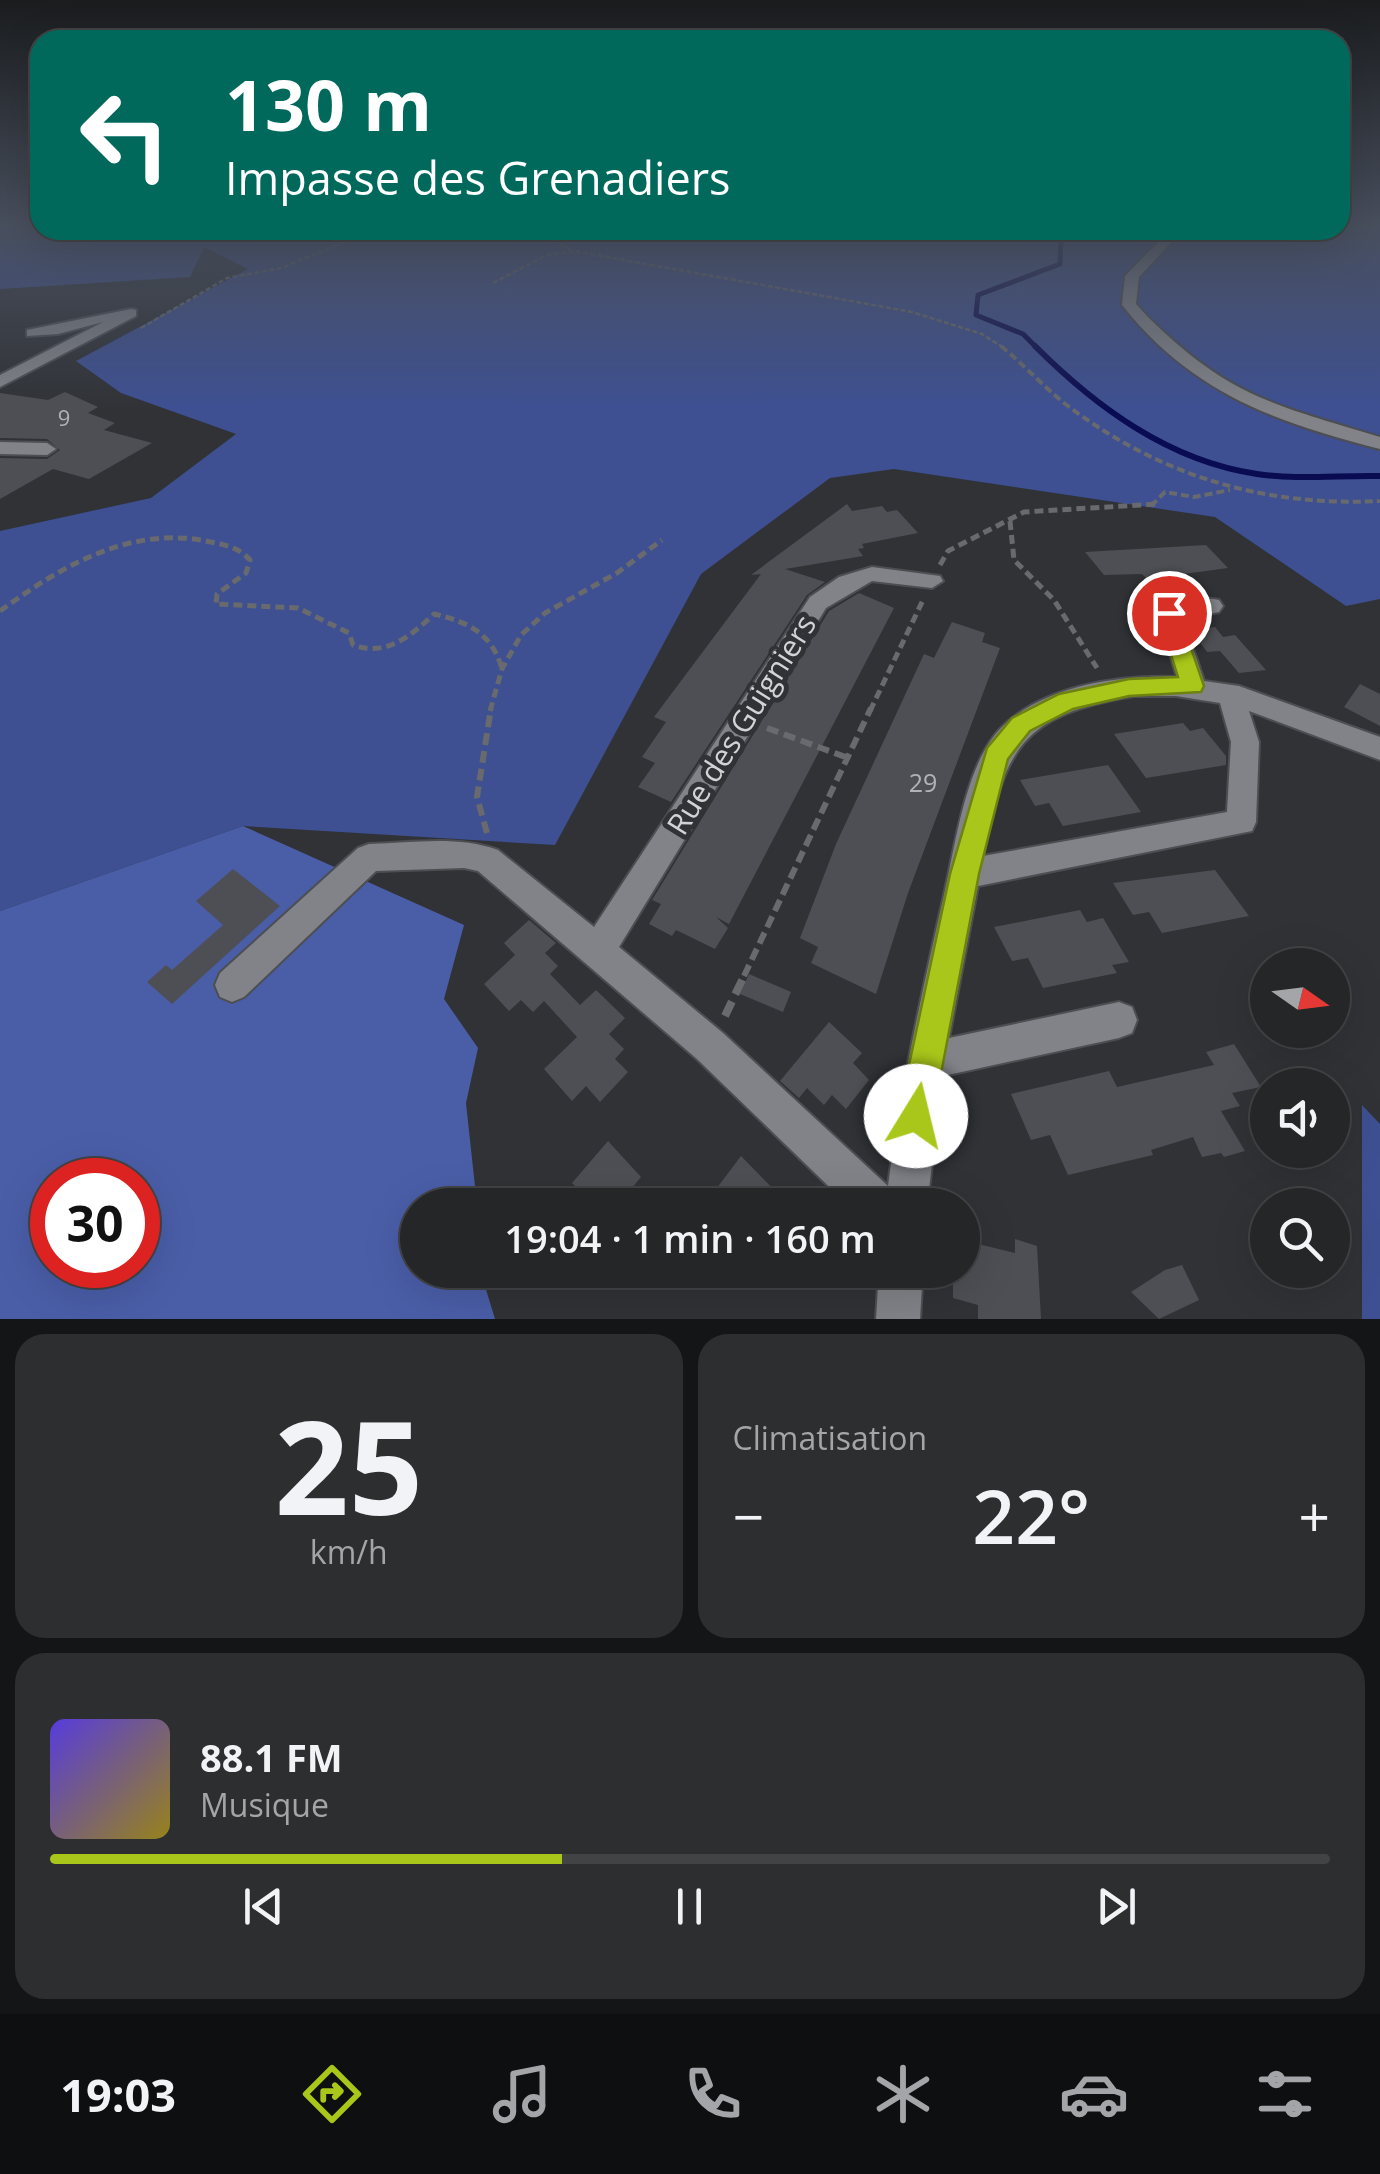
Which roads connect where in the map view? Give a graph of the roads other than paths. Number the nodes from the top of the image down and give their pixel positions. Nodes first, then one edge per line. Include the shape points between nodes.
1 (1131, 288) edge
2 (32, 333) dead end
3 (0, 382) edge
4 (1380, 442) edge
5 (0, 448) edge
6 (47, 450) dead end
7 (932, 581) road end
8 (1211, 606) dead end
9 (1192, 686) junction
10 (1230, 693) junction
11 (1380, 749) edge
12 (964, 874) junction
13 (598, 951) junction
14 (232, 985) dead end
15 (1119, 1020) dead end
16 (925, 1061) junction
17 (860, 1188) edge
18 (908, 1188) edge
19 (900, 1288) edge
20 (898, 1319) edge

1 - 4 street via 1129,305 1200,371 1256,405
2 - 3 street via 64,332 131,313
5 - 6 street
7 - 13 street, Rue des Guigniers via 882,570 844,582 818,603
8 - 9 street via 1169,613
9 - 10 street
9 - 12 street via 1068,701 1021,724 996,756
10 - 11 street
10 - 12 street via 1246,742 1241,822
12 - 16 street
13 - 14 street via 502,868 464,854 370,858
13 - 17 street
15 - 16 street
16 - 18 street
19 - 20 street

